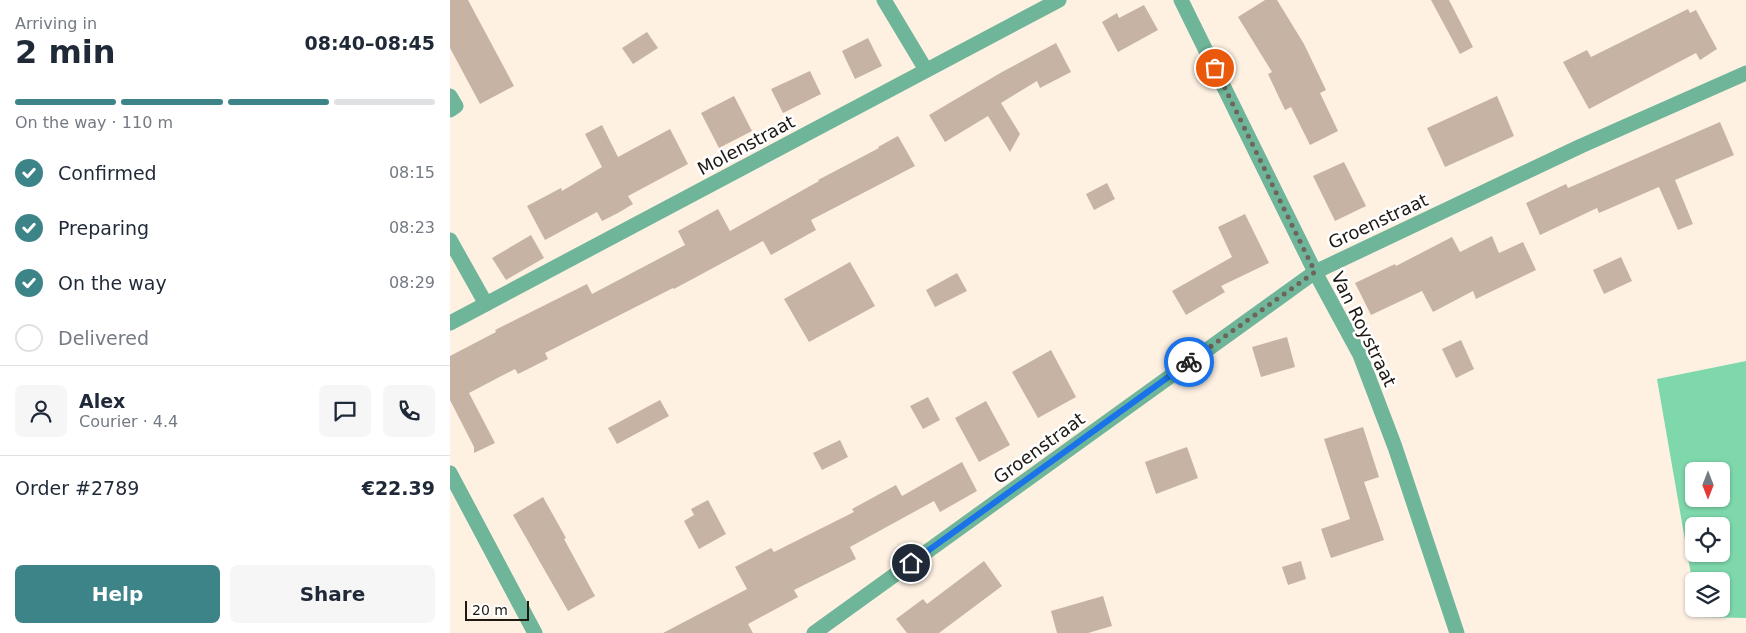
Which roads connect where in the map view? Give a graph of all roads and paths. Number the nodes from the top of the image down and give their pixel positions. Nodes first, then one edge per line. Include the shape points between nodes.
1 (884, 0) edge
2 (1059, 0) edge
3 (1181, 0) edge
4 (926, 70) junction
5 (1746, 73) edge
6 (450, 96) edge
7 (450, 110) edge
8 (450, 240) edge
9 (1315, 272) junction
10 (486, 304) junction
11 (450, 324) edge
12 (450, 473) edge
13 (534, 633) edge
14 (814, 633) edge
15 (1457, 633) edge

1 - 4 street
2 - 4 street, Molenstraat
3 - 9 street, Van Roystraat
4 - 10 street, Molenstraat
5 - 9 street, Groenstraat via 1581,146
6 - 7 street via 456,106
8 - 10 street
9 - 14 street, Groenstraat
9 - 15 street, Van Roystraat via 1360,355 1395,447
10 - 11 street, Molenstraat
12 - 13 street

